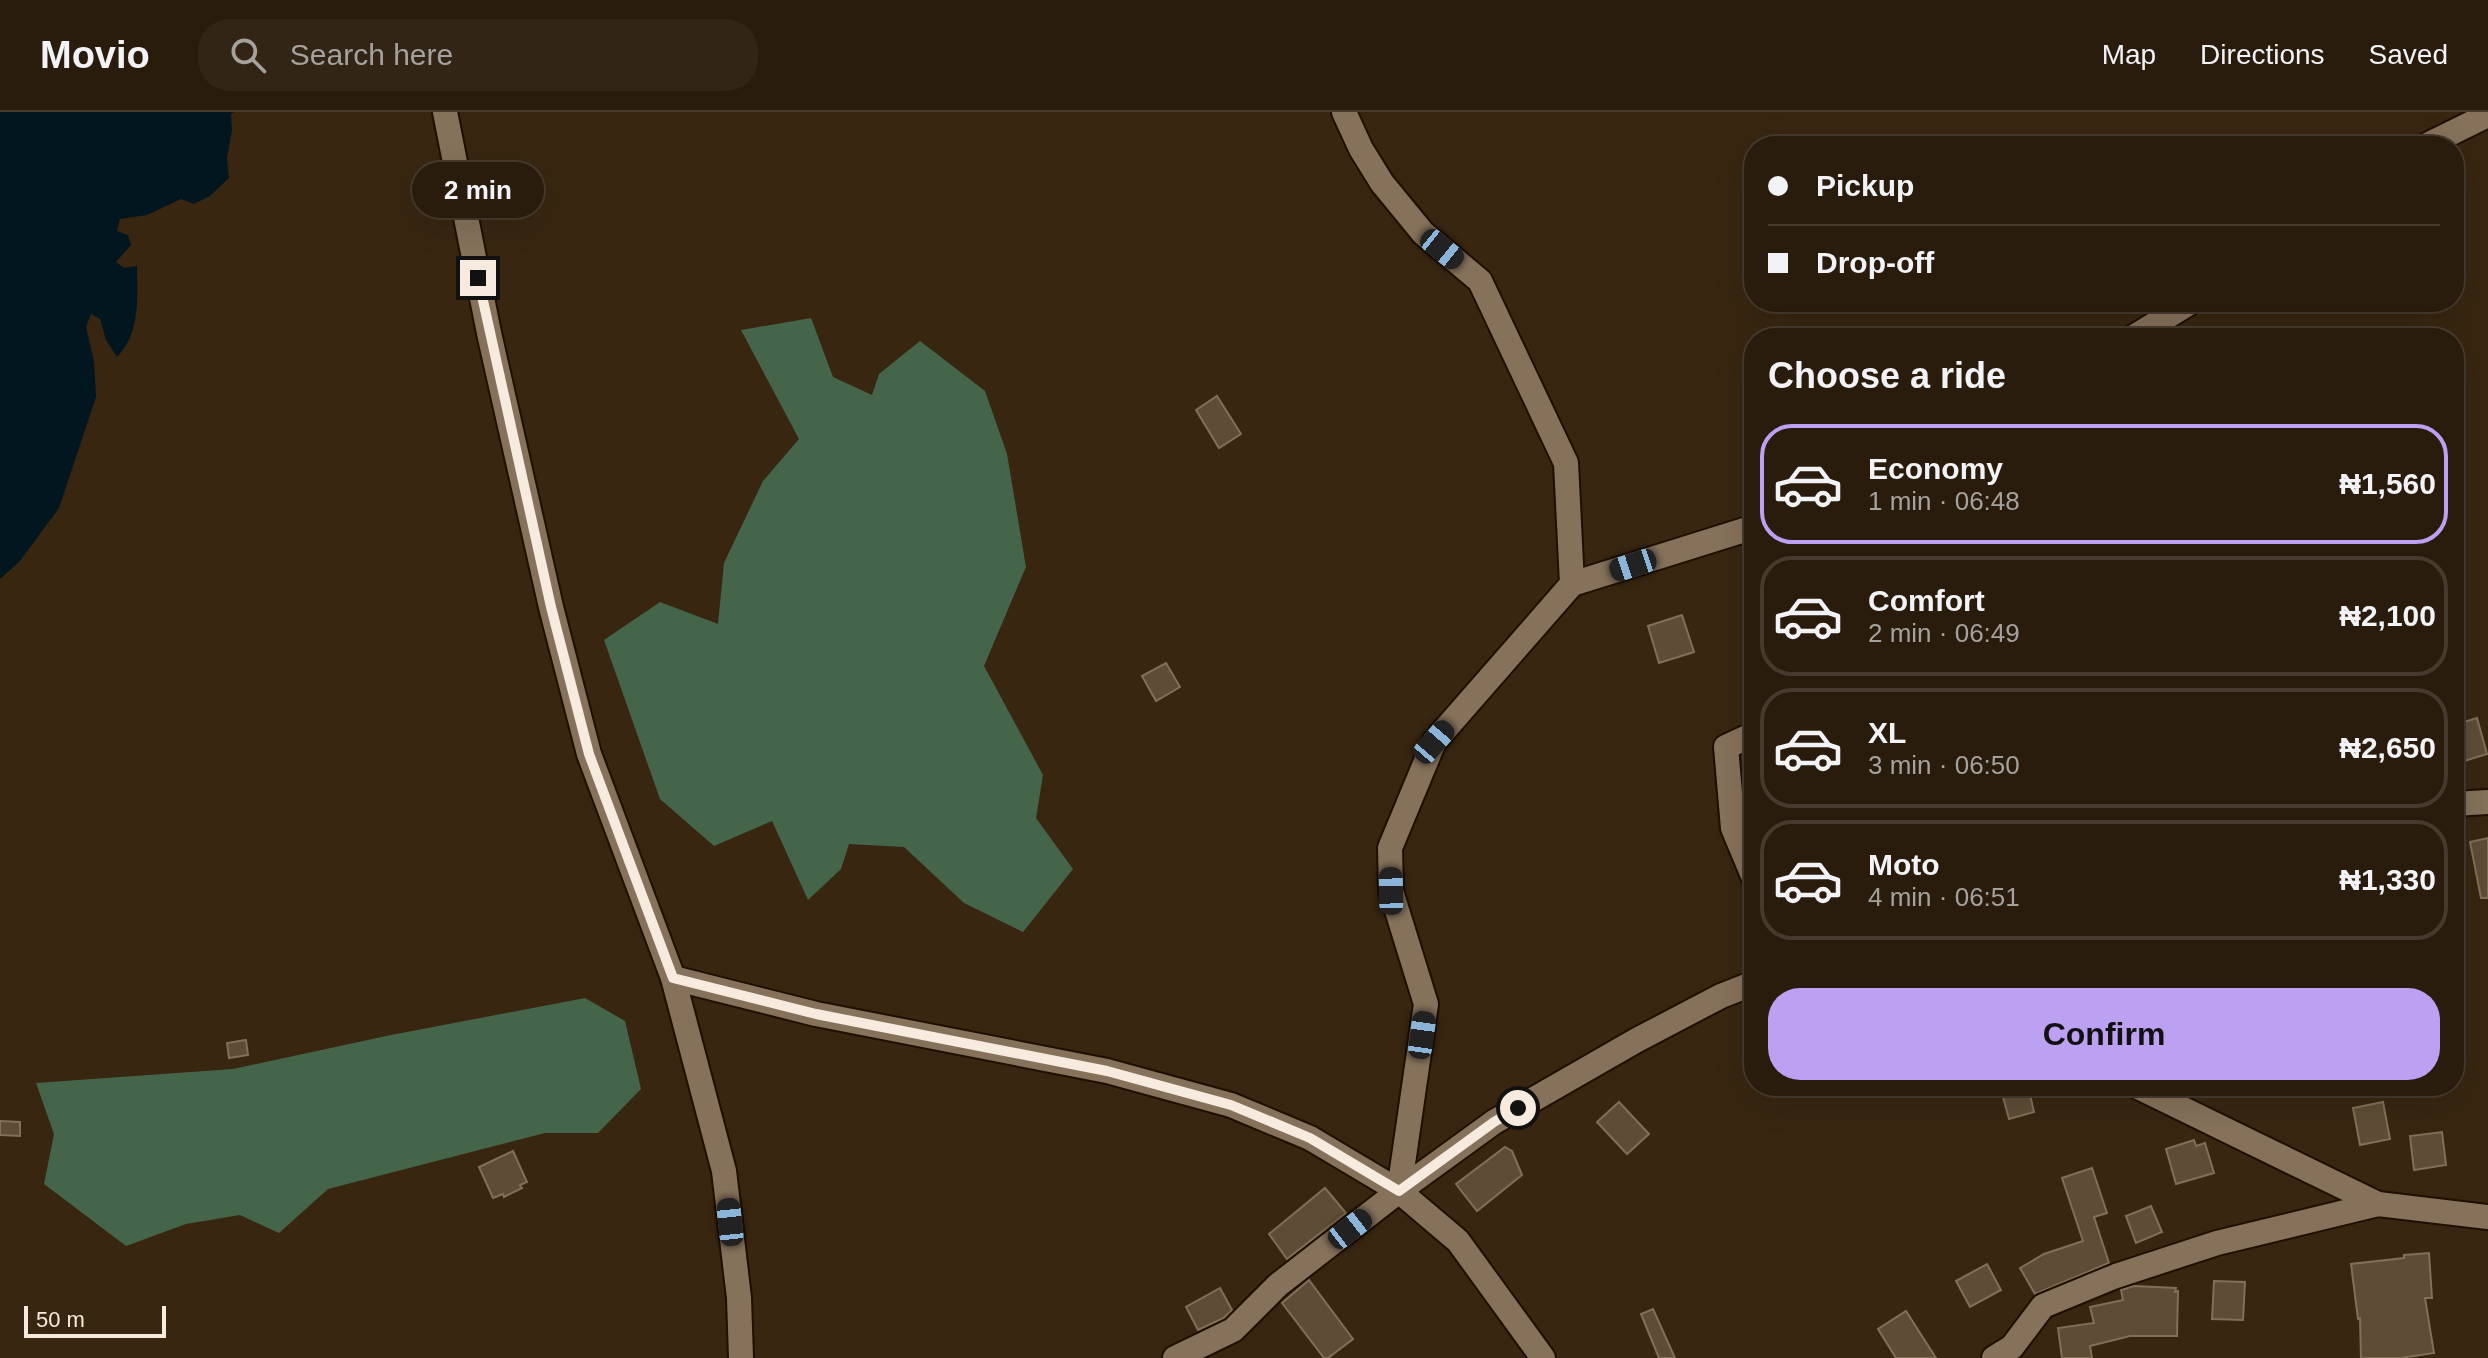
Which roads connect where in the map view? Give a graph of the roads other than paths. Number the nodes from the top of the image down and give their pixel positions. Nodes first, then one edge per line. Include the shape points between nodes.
1 (445, 112) edge
2 (1344, 112) edge
3 (2488, 115) edge
4 (2445, 136) edge
5 (2175, 312) edge
6 (2148, 328) edge
7 (1744, 530) edge
8 (1572, 584) junction
9 (1744, 739) edge
10 (2488, 802) edge
11 (2464, 803) edge
12 (1744, 854) edge
13 (673, 978) junction
14 (1744, 987) edge
15 (2157, 1096) edge
16 (1399, 1191) junction
17 (2378, 1204) junction
18 (2488, 1217) edge
19 (741, 1358) edge
20 (1175, 1358) edge
21 (1543, 1358) edge
22 (1994, 1358) edge

1 - 13 street via 551,607 589,754
2 - 8 street via 1382,183 1423,233 1480,281 1566,463
3 - 4 street
5 - 6 street
7 - 8 street
8 - 16 street via 1434,742 1390,848 1391,891 1426,1004
9 - 12 street via 1726,747 1733,828
10 - 11 street
13 - 16 street via 816,1014 1107,1071 1231,1105 1310,1138
13 - 19 street via 724,1171
14 - 16 street via 1637,1040 1494,1122
15 - 17 street
16 - 20 street via 1278,1285 1233,1330
16 - 21 street via 1458,1241
17 - 18 street
17 - 22 street via 2217,1243 2116,1276 2043,1306 2012,1347

